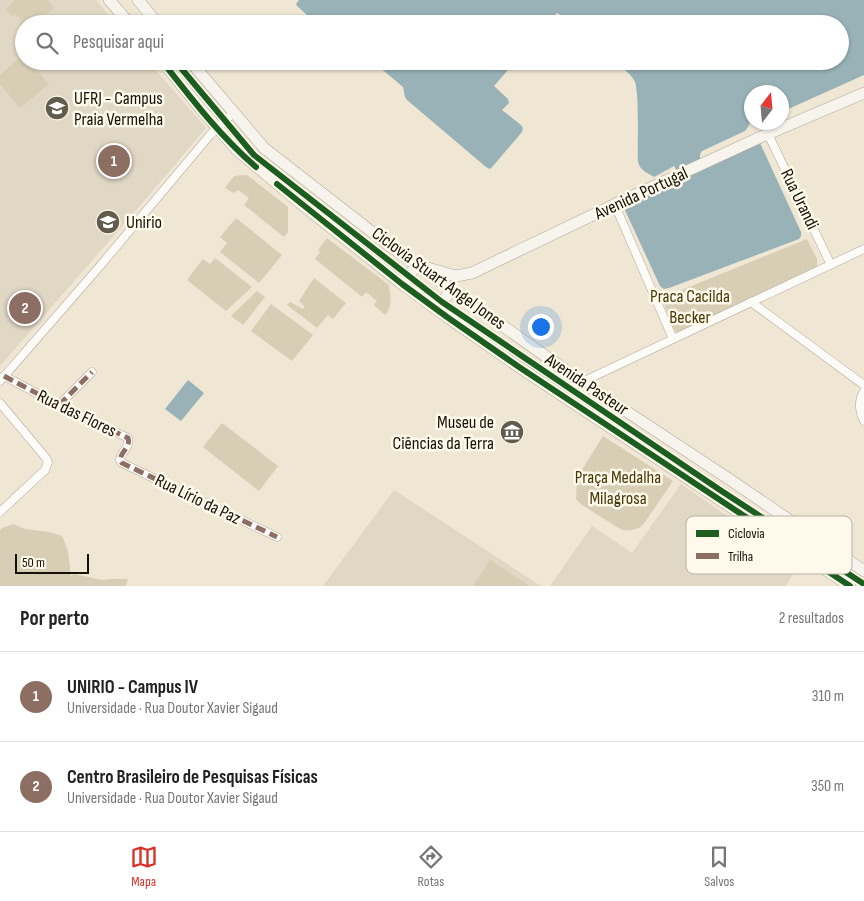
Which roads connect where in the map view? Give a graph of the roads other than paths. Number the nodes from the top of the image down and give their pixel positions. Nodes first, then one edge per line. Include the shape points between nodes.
1 (110, 0) edge
2 (138, 0) edge
3 (122, 15) edge
4 (150, 15) edge
5 (169, 70) edge
6 (197, 70) edge
7 (864, 93) edge
8 (233, 113) junction
9 (217, 128) junction
10 (765, 135) junction
11 (619, 203) junction
12 (864, 249) edge
13 (417, 265) junction
14 (831, 265) junction
15 (402, 284) junction
16 (452, 290) junction
17 (751, 302) junction
18 (436, 310) junction
19 (673, 339) junction
20 (92, 372) dead end
21 (2, 378) edge
22 (582, 382) junction
23 (864, 385) edge
24 (864, 391) edge
25 (0, 403) edge
26 (60, 405) junction
27 (864, 421) edge
28 (120, 460) joint
29 (0, 512) edge
30 (744, 516) edge
31 (783, 516) edge
32 (277, 537) dead end
33 (852, 563) edge
34 (864, 571) edge
35 (832, 574) edge
36 (850, 586) edge

1 - 3 street
2 - 4 street
5 - 9 street, Avenida Pasteur
6 - 8 street, Avenida Pasteur
7 - 10 street, Avenida Portugal
8 - 9 street
8 - 13 street, Avenida Pasteur via 264,148
9 - 15 street, Avenida Pasteur via 244,157
9 - 21 street
10 - 11 street, Avenida Portugal
10 - 14 street, Rua Urandi
11 - 13 street, Avenida Portugal via 472,273 456,276
11 - 19 street
12 - 14 street
13 - 15 street
13 - 16 street, Avenida Pasteur
14 - 17 street
15 - 18 street, Avenida Pasteur
16 - 18 street
16 - 22 street, Avenida Pasteur
17 - 19 street
17 - 23 street
18 - 30 street, Avenida Pasteur
19 - 22 street
20 - 26 street
21 - 26 street, Rua das Flores
22 - 31 street, Avenida Pasteur
24 - 27 street via 860,404
25 - 29 street via 48,462 44,470
26 - 28 street, Rua das Flores via 128,438 129,445
28 - 32 street, Rua Lírio da Paz
33 - 34 street, Avenida Pasteur
35 - 36 street, Avenida Pasteur

